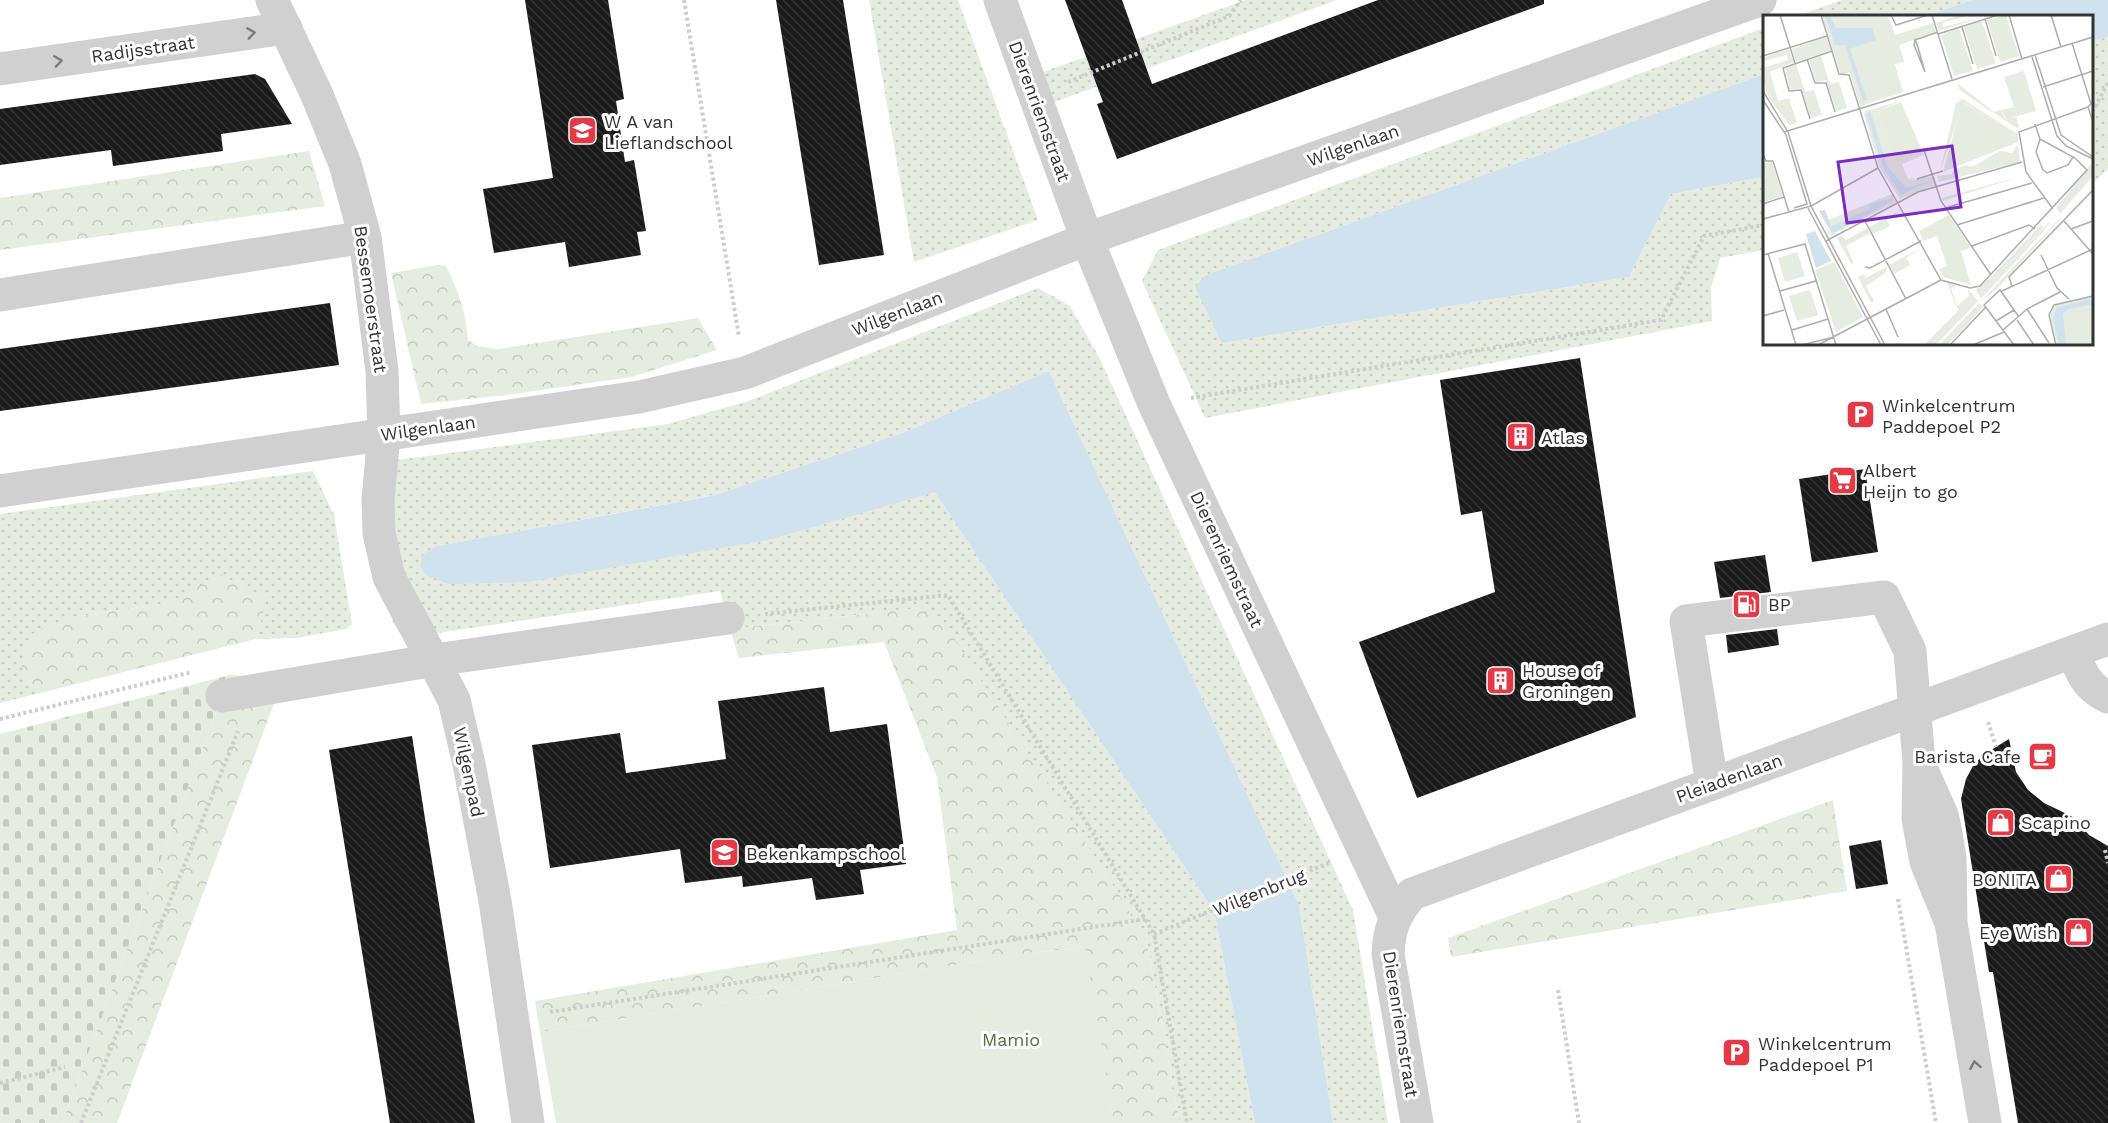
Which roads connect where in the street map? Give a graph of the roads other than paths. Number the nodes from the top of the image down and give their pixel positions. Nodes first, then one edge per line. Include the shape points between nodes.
1 (1000, 0) edge
2 (1760, 0) edge
3 (279, 14) edge
4 (0, 69) edge
5 (365, 237) junction
6 (1087, 239) junction
7 (0, 295) edge
8 (384, 435) junction
9 (0, 491) edge
10 (728, 618) road end
11 (2108, 639) edge
12 (2073, 652) junction
13 (435, 660) junction
14 (237, 694) road end
15 (2108, 697) edge
16 (1915, 709) junction
17 (1712, 784) junction
18 (1395, 917) junction
19 (528, 1123) edge
20 (1416, 1123) edge
21 (1985, 1123) edge

1 - 6 street, Dierenriemstraat
2 - 6 street, Wilgenlaan
4 -> 3 street, Radijsstraat
3 - 5 street, Bessemoerstraat via 345,165
5 - 7 street
5 - 8 street, Bessemoerstraat via 382,371
6 - 8 street, Wilgenlaan via 745,373 639,397
6 - 18 street, Dierenriemstraat via 1154,404
8 - 9 street, Wilgenlaan
8 - 13 street, Wilgenpad via 379,533 389,577
10 - 13 street
11 - 12 street, Pleiadenlaan
12 - 15 street via 2083,676
12 - 16 street, Pleiadenlaan
13 - 14 street
13 - 19 street, Wilgenpad via 454,700 469,764 495,901
16 - 17 street, Pleiadenlaan
16 - 17 street via 1910,651 1884,597 1686,621
21 -> 16 street via 1951,923 1950,858 1944,821 1919,763
17 - 18 street, Pleiadenlaan via 1412,894
18 - 20 street, Dierenriemstraat via 1388,954

